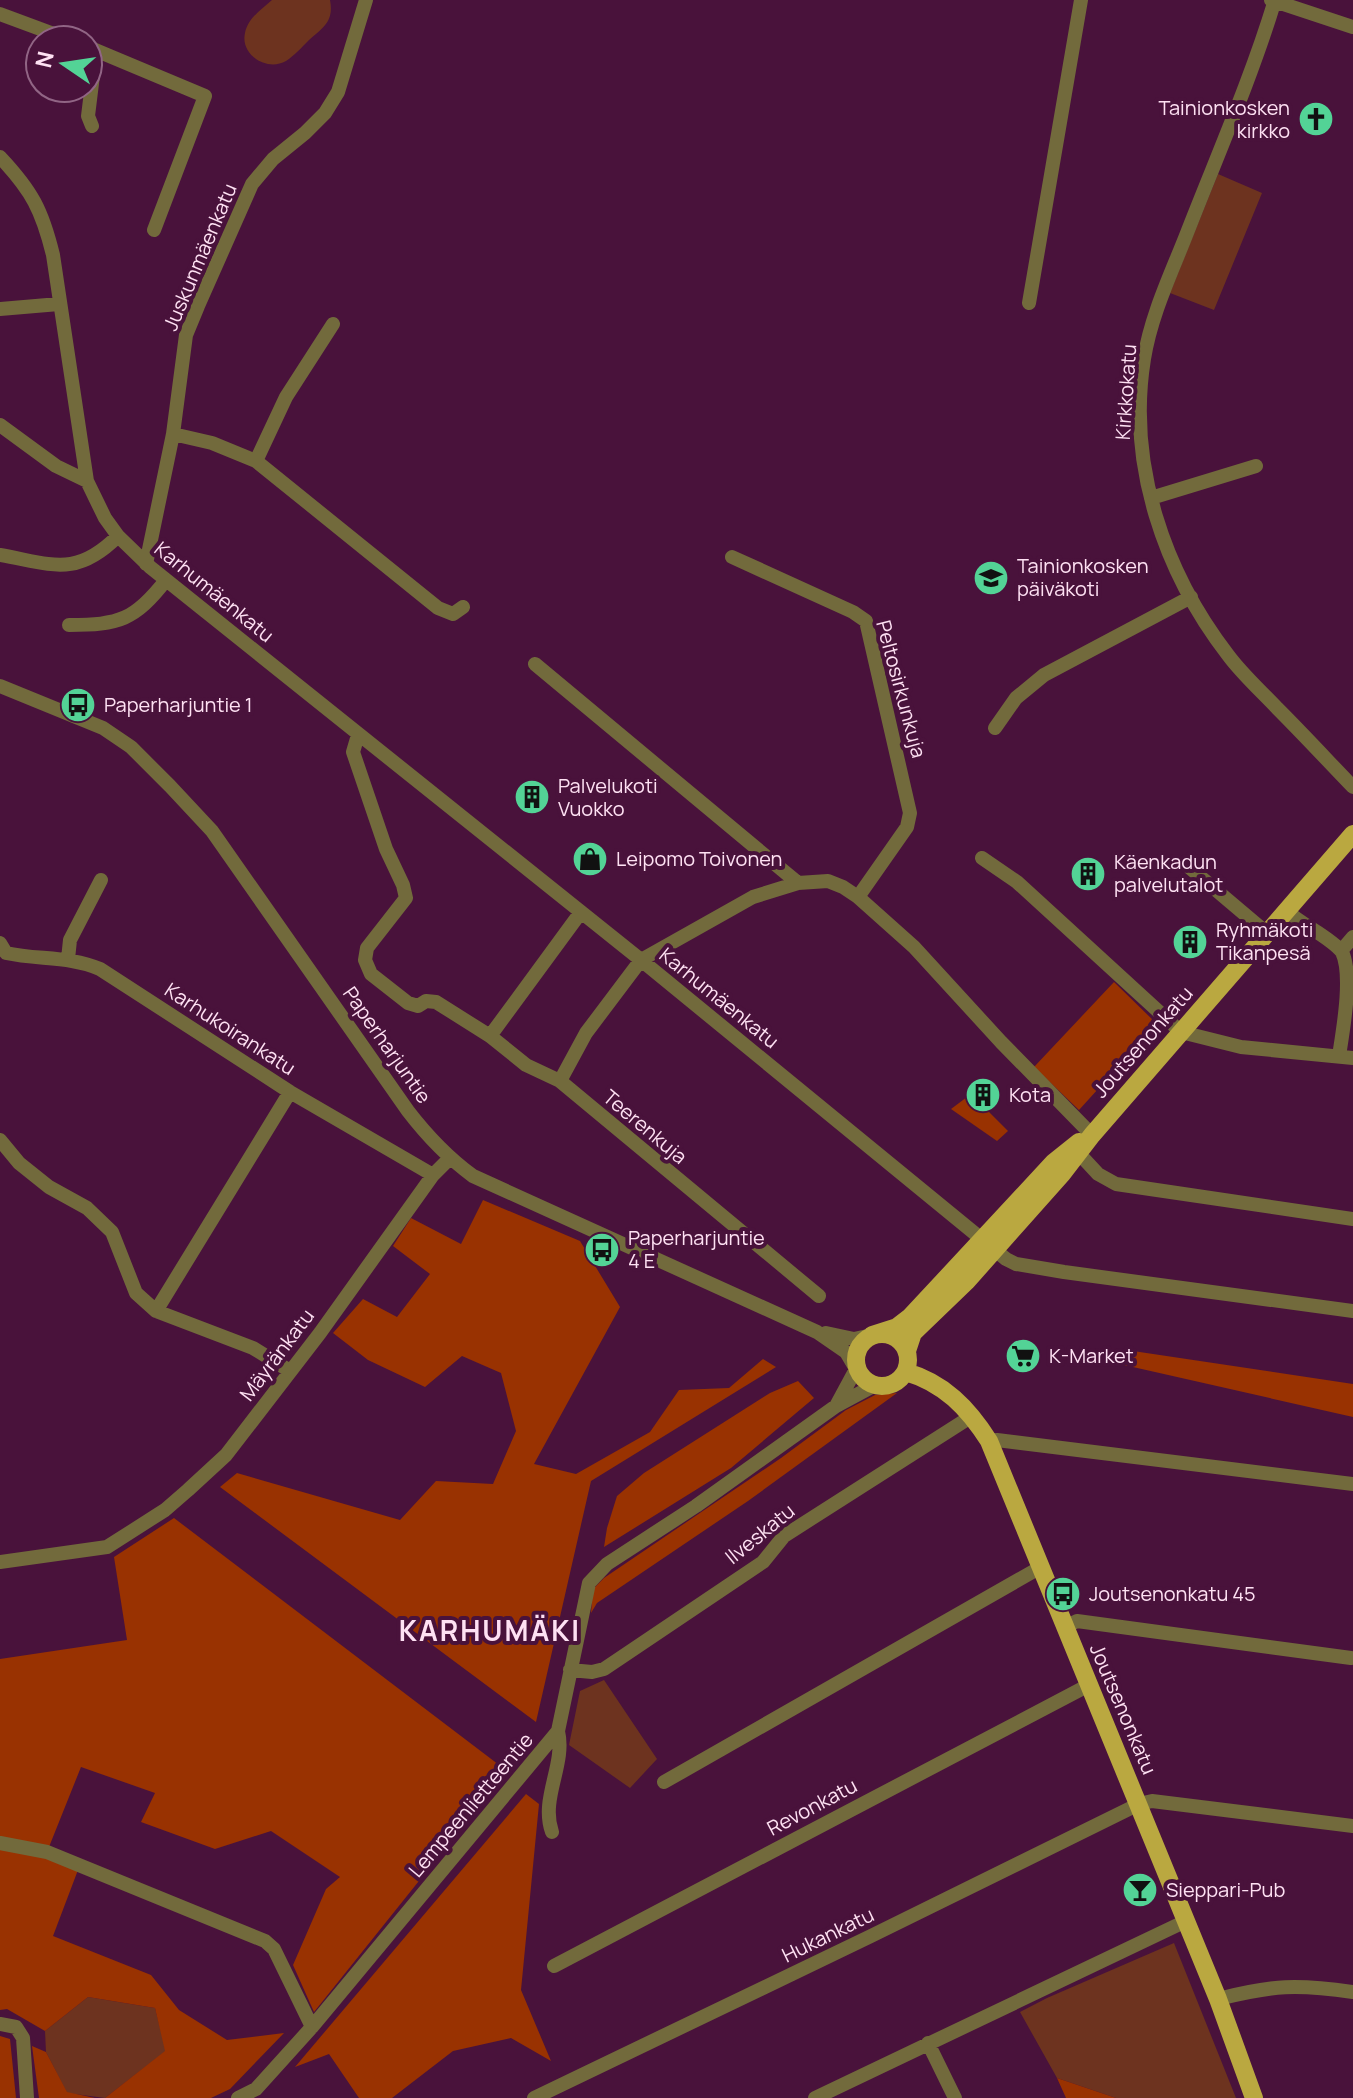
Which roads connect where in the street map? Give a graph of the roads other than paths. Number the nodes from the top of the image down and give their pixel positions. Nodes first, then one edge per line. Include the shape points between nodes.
1 (366, 0) edge
2 (1081, 0) edge
3 (1274, 1) edge
4 (0, 14) edge
5 (27, 24) edge
6 (1353, 27) edge
7 (104, 54) edge
8 (89, 104) edge
9 (92, 126) dead end
10 (0, 157) edge
11 (154, 230) dead end
12 (1029, 303) dead end
13 (59, 304) junction
14 (0, 309) edge
15 (333, 324) dead end
16 (0, 425) edge
17 (173, 434) junction
18 (256, 461) junction
19 (1256, 466) dead end
20 (87, 481) junction
21 (1151, 498) junction
22 (118, 536) junction
23 (0, 555) edge
24 (732, 557) dead end
25 (146, 564) junction
26 (166, 580) junction
27 (1191, 597) junction
28 (463, 607) dead end
29 (69, 625) dead end
30 (535, 664) dead end
31 (1, 687) edge
32 (995, 728) dead end
33 (358, 735) junction
34 (1353, 787) edge
35 (1353, 834) edge
36 (982, 858) dead end
37 (1190, 868) dead end
38 (101, 880) dead end
39 (798, 883) junction
40 (858, 897) junction
41 (1287, 911) junction
42 (581, 912) junction
43 (1268, 934) junction
44 (1353, 937) edge
45 (0, 943) edge
46 (1341, 951) junction
47 (68, 959) junction
48 (641, 960) junction
49 (1181, 1032) junction
50 (490, 1036) junction
51 (1346, 1057) edge
52 (560, 1081) junction
53 (290, 1092) junction
54 (1092, 1135) junction
55 (0, 1140) edge
56 (1076, 1149) junction
57 (449, 1159) junction
58 (433, 1175) junction
59 (1353, 1219) edge
60 (989, 1244) junction
61 (819, 1296) dead end
62 (156, 1311) junction
63 (1353, 1311) edge
64 (817, 1332) junction
65 (872, 1335) junction
66 (907, 1351) junction
67 (856, 1369) junction
68 (290, 1371) junction
69 (906, 1372) junction
70 (875, 1385) junction
71 (836, 1406) junction
72 (972, 1416) junction
73 (989, 1441) junction
74 (1353, 1484) edge
75 (0, 1562) edge
76 (1041, 1567) junction
77 (1065, 1627) junction
78 (1351, 1658) edge
79 (570, 1670) junction
80 (1089, 1685) junction
81 (558, 1731) junction
82 (664, 1782) dead end
83 (1139, 1804) junction
84 (1353, 1826) edge
85 (552, 1832) dead end
86 (0, 1843) edge
87 (1186, 1921) junction
88 (554, 1966) dead end
89 (1353, 1992) edge
90 (1218, 1999) junction
91 (0, 2024) edge
92 (312, 2027) junction
93 (928, 2043) junction
94 (27, 2098) edge
95 (238, 2098) edge
96 (534, 2098) edge
97 (815, 2098) edge
98 (955, 2098) edge
99 (1254, 2098) edge

1 - 17 street, Juskunmäenkatu via 338,92 325,113 252,184 186,335
2 - 12 street
3 - 6 street
3 - 21 street, Kirkkokatu via 1144,358 1140,423
4 - 5 street
7 - 11 street via 205,96
8 - 9 street
10 - 13 street, Karhumäenkatu via 33,197 44,221
13 - 14 street
13 - 20 street, Karhumäenkatu
15 - 18 street via 286,397
16 - 20 street via 56,466
17 - 18 street
17 - 25 street, Juskunmäenkatu
18 - 28 street via 438,608 453,614
19 - 21 street
20 - 22 street, Karhumäenkatu
21 - 27 street, Kirkkokatu
22 - 23 street via 102,553 69,565
22 - 25 street, Karhumäenkatu
24 - 40 street, Peltosirkunkuja via 866,621 910,813 907,827
25 - 26 street, Karhumäenkatu
26 - 29 street via 143,608 119,621
26 - 33 street, Karhumäenkatu
27 - 32 street via 1044,675 1016,698
27 - 34 street, Kirkkokatu via 1240,670
30 - 39 street
31 - 57 street, Paperharjuntie via 103,728 170,786 212,831 408,1111
33 - 42 street, Karhumäenkatu
33 - 50 street, Teerenkuja via 353,752 406,898 367,948 371,974 408,1003 436,1002
35 - 41 main road, Joutsenonkatu
36 - 49 street via 1017,882
37 - 43 street
38 - 47 street via 70,940
39 - 40 street via 828,881
39 - 48 street via 753,897
40 - 54 street via 914,947
41 - 43 main road, Joutsenonkatu
41 - 46 street
42 - 48 street, Karhumäenkatu
42 - 50 street
43 - 49 main road, Joutsenonkatu
44 - 46 street
45 - 47 street, Karhukoirankatu via 6,953
46 - 51 street via 1350,987
47 - 53 street, Karhukoirankatu via 100,969
48 - 52 street via 586,1033
48 - 60 street, Karhumäenkatu
49 - 51 street via 1241,1047
49 - 54 main road, Joutsenonkatu
50 - 52 street, Teerenkuja via 526,1065
52 - 61 street, Teerenkuja
53 - 58 street, Karhukoirankatu
53 - 62 street
54 - 56 main road, Joutsenonkatu
55 - 62 street via 29,1171 87,1208 112,1232 136,1293
56 - 59 street via 1098,1174 1116,1184
56 - 60 main road, Joutsenonkatu
57 - 58 street, Mäyränkatu
57 - 64 street, Paperharjuntie via 473,1176
58 - 68 street, Mäyränkatu
60 - 63 street, Karhumäenkatu via 1016,1264
60 - 65 main road, Joutsenonkatu via 905,1322
60 - 66 main road, Joutsenonkatu via 967,1281 913,1333
62 - 68 street via 253,1348
64 - 65 street, Paperharjuntie via 854,1339
64 - 67 street, Paperharjuntie via 846,1352
65 - 66 main road via 896,1337
65 - 67 main road via 858,1347
66 - 69 main road
67 - 70 main road
67 - 71 street, Lempeenlietteentie
68 - 75 street, Mäyränkatu via 226,1455 165,1510 107,1547
69 - 70 main road via 887,1386
69 - 72 main road, Joutsenonkatu via 943,1388
70 - 71 street, Lempeenlietteentie
71 - 79 street, Lempeenlietteentie via 607,1564 589,1583
72 - 73 main road, Joutsenonkatu
72 - 79 street, Ilveskatu via 784,1536 763,1562 604,1669
73 - 74 street
73 - 76 main road, Joutsenonkatu
76 - 77 main road, Joutsenonkatu
76 - 82 street
77 - 78 street via 1077,1621
77 - 80 main road, Joutsenonkatu
79 - 81 street, Lempeenlietteentie
80 - 83 main road, Joutsenonkatu
80 - 88 street, Revonkatu
81 - 85 street via 561,1744 549,1803
81 - 92 street, Lempeenlietteentie
83 - 84 street via 1152,1801
83 - 87 main road, Joutsenonkatu
83 - 96 street, Hukankatu
86 - 92 street via 47,1852 265,1941 274,1949
87 - 90 main road, Joutsenonkatu
87 - 93 street
89 - 90 street via 1306,1985 1260,1988
90 - 99 main road, Joutsenonkatu
91 - 94 street via 16,2027 23,2038
92 - 95 street, Lempeenlietteentie via 256,2089
93 - 97 street
93 - 98 street

